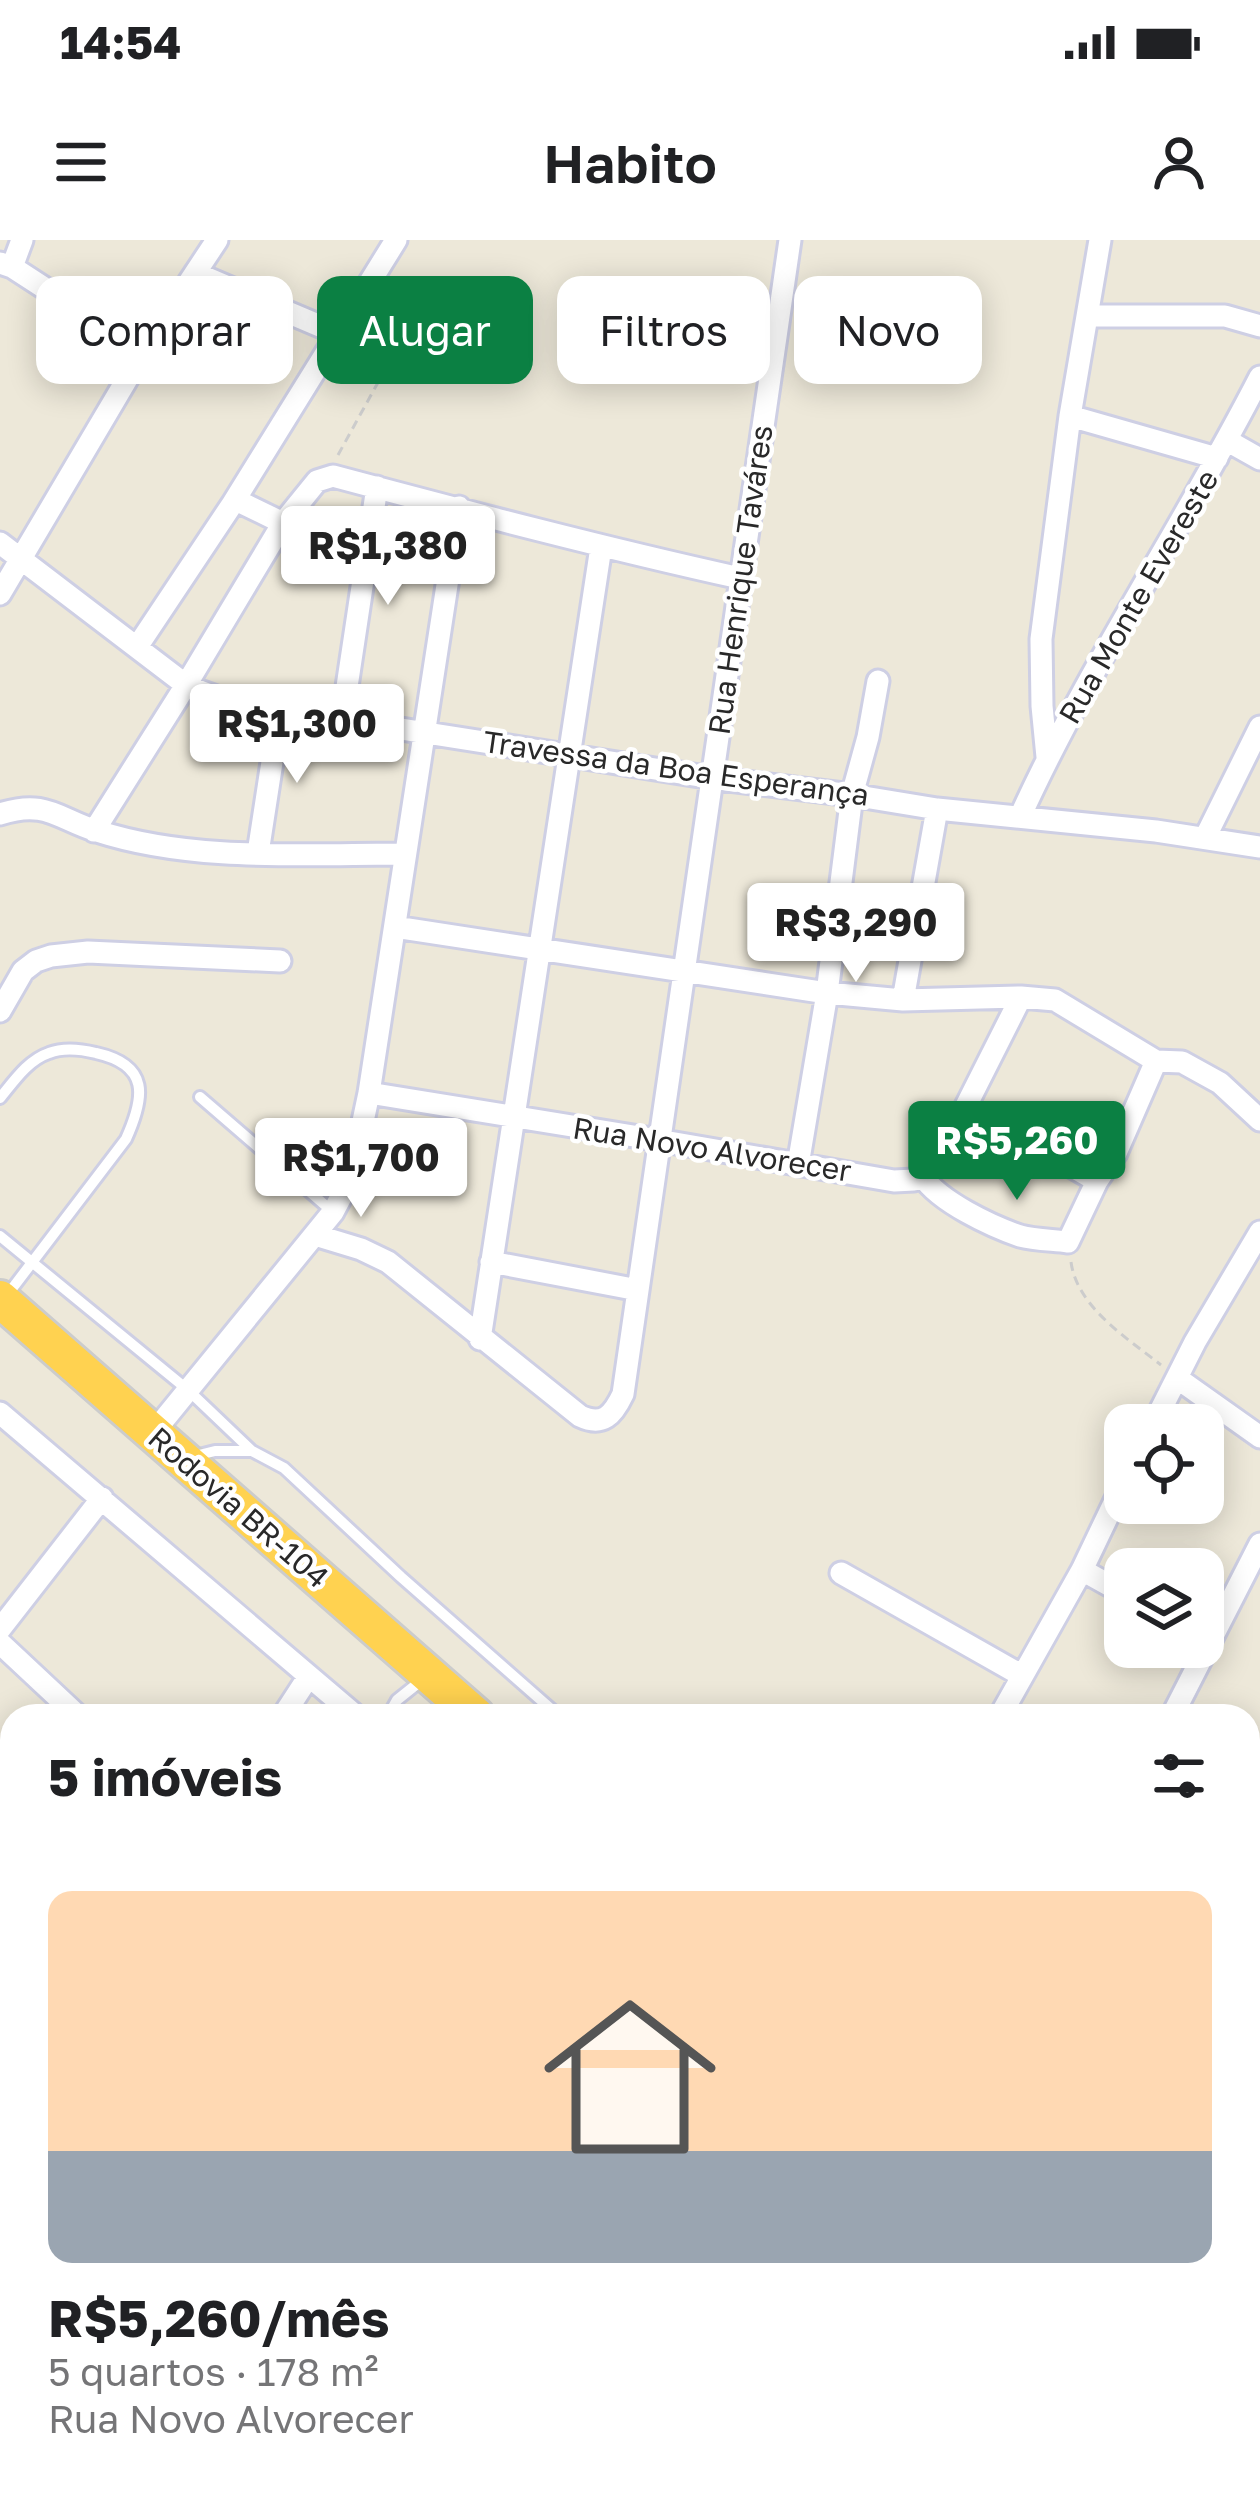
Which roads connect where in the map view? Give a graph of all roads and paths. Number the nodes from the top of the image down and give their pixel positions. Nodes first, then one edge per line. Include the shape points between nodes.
1 (22, 240) edge
2 (217, 240) edge
3 (396, 240) edge
4 (790, 240) edge
5 (1100, 240) edge
6 (4, 268) edge
7 (195, 273) junction
8 (193, 276) edge
9 (374, 276) edge
10 (36, 287) edge
11 (1088, 316) junction
12 (317, 325) edge
13 (1260, 326) edge
14 (317, 368) edge
15 (1260, 377) edge
16 (124, 384) edge
17 (377, 384) edge
18 (1070, 416) junction
19 (1222, 450) junction
20 (1260, 458) edge
21 (326, 477) junction
22 (377, 488) junction
23 (233, 503) junction
24 (459, 507) junction
25 (283, 523) junction
26 (0, 543) edge
27 (602, 547) junction
28 (21, 558) junction
29 (740, 578) junction
30 (0, 594) edge
31 (137, 647) junction
32 (878, 681) dead end
33 (186, 685) junction
34 (280, 710) junction
35 (342, 720) junction
36 (1260, 727) edge
37 (423, 732) junction
38 (569, 754) junction
39 (1048, 757) junction
40 (712, 778) junction
41 (852, 795) junction
42 (937, 809) junction
43 (0, 814) edge
44 (1020, 818) junction
45 (94, 831) junction
46 (1204, 838) junction
47 (1260, 847) edge
48 (258, 853) junction
49 (404, 854) junction
50 (395, 927) junction
51 (540, 948) junction
52 (280, 961) dead end
53 (682, 970) junction
54 (826, 993) junction
55 (1021, 997) junction
56 (903, 1000) junction
57 (0, 1011) edge
58 (1156, 1061) junction
59 (369, 1094) junction
60 (200, 1097) dead end
61 (0, 1098) edge
62 (964, 1111) junction
63 (512, 1118) junction
64 (1260, 1120) edge
65 (658, 1140) junction
66 (798, 1165) junction
67 (923, 1177) junction
68 (1097, 1181) junction
69 (333, 1213) junction
70 (1260, 1232) edge
71 (315, 1235) junction
72 (0, 1236) edge
73 (1068, 1242) junction
74 (33, 1262) junction
75 (491, 1262) junction
76 (638, 1290) junction
77 (1, 1300) edge
78 (480, 1339) junction
79 (1177, 1378) junction
80 (188, 1390) junction
81 (1164, 1404) edge
82 (0, 1413) edge
83 (153, 1433) junction
84 (1260, 1438) edge
85 (252, 1451) junction
86 (182, 1458) junction
87 (102, 1498) junction
88 (1104, 1524) edge
89 (1260, 1544) edge
90 (1082, 1570) junction
91 (841, 1573) dead end
92 (1104, 1582) edge
93 (1224, 1609) edge
94 (0, 1629) edge
95 (0, 1643) edge
96 (1194, 1668) edge
97 (309, 1676) junction
98 (430, 1676) junction
99 (1021, 1676) junction
100 (65, 1704) edge
101 (291, 1704) edge
102 (342, 1704) edge
103 (395, 1704) edge
104 (462, 1704) edge
105 (546, 1704) edge
106 (1006, 1704) edge
107 (1178, 1704) edge

1 - 6 street
2 - 7 street
3 - 9 street
4 - 29 street, Rua Henrique Taváres
5 - 11 street
6 - 10 street
7 - 8 street
7 - 12 street
11 - 13 street via 1225,316
11 - 18 street
14 - 23 street
15 - 19 street, Rua Monte Evereste
16 - 28 street
17 - 21 path
18 - 19 street
18 - 39 street via 1041,639
19 - 20 street
19 - 39 street, Rua Monte Evereste
21 - 22 street
21 - 25 street
22 - 24 street
22 - 35 street
23 - 25 street
23 - 31 street
24 - 27 street
24 - 37 street
25 - 33 street
26 - 28 street, Travessa da Boa Esperança
27 - 29 street
27 - 38 street
28 - 30 street
28 - 31 street, Travessa da Boa Esperança
29 - 40 street, Rua Henrique Taváres
31 - 33 street, Travessa da Boa Esperança
32 - 41 street
33 - 34 street, Travessa da Boa Esperança
33 - 45 street
34 - 35 street, Travessa da Boa Esperança
34 - 48 street
35 - 37 street, Travessa da Boa Esperança
36 - 46 street
37 - 38 street, Travessa da Boa Esperança
37 - 49 street
38 - 40 street, Travessa da Boa Esperança
38 - 51 street
39 - 44 street, Rua Monte Evereste
40 - 41 street, Travessa da Boa Esperança
40 - 53 street, Rua Henrique Taváres
41 - 42 street, Travessa da Boa Esperança
41 - 54 street
42 - 44 street, Travessa da Boa Esperança
42 - 56 street
43 - 45 street via 34,808
44 - 46 street, Travessa da Boa Esperança
45 - 48 street via 175,848
46 - 47 street, Travessa da Boa Esperança
48 - 49 street
49 - 50 street
50 - 51 street
50 - 59 street
51 - 53 street
51 - 63 street
52 - 57 street via 51,956 23,971
53 - 54 street
53 - 65 street, Rua Henrique Taváres
54 - 56 street
54 - 66 street
55 - 56 street
55 - 58 street via 1055,1000
55 - 62 street
58 - 64 street via 1182,1062 1220,1083
58 - 68 street
59 - 63 street, Rua Novo Alvorecer
59 - 69 street via 351,1178
60 - 69 lane
61 - 74 lane via 34,1061 71,1048 121,1060 139,1081 138,1113 126,1139
62 - 67 street
62 - 68 street
63 - 65 street, Rua Novo Alvorecer
63 - 75 street
65 - 66 street, Rua Novo Alvorecer
65 - 76 street, Rua Henrique Taváres
66 - 67 street, Rua Novo Alvorecer via 894,1181
67 - 73 street via 944,1198 1022,1237
68 - 73 street
69 - 71 street
70 - 79 street
71 - 78 street via 388,1262
71 - 80 street
72 - 74 lane
73 - 79 path via 1088,1302
74 - 77 lane
74 - 80 lane
75 - 76 street
75 - 78 street
76 - 78 street, Rua Henrique Taváres via 623,1394 599,1421 580,1417
77 - 83 highway, Rodovia BR-104
79 - 81 street
79 - 84 street
80 - 83 street
80 - 85 lane
82 - 87 street
83 - 86 highway, Rodovia BR-104
85 - 86 lane
85 - 105 lane via 309,1489
86 - 98 highway, Rodovia BR-104
87 - 94 street
87 - 97 street
88 - 90 street
89 - 93 street
90 - 92 street
90 - 99 street
91 - 99 street
95 - 100 street
96 - 107 street
97 - 101 street
97 - 102 street
98 - 103 lane
98 - 104 highway, Rodovia BR-104
99 - 106 street

